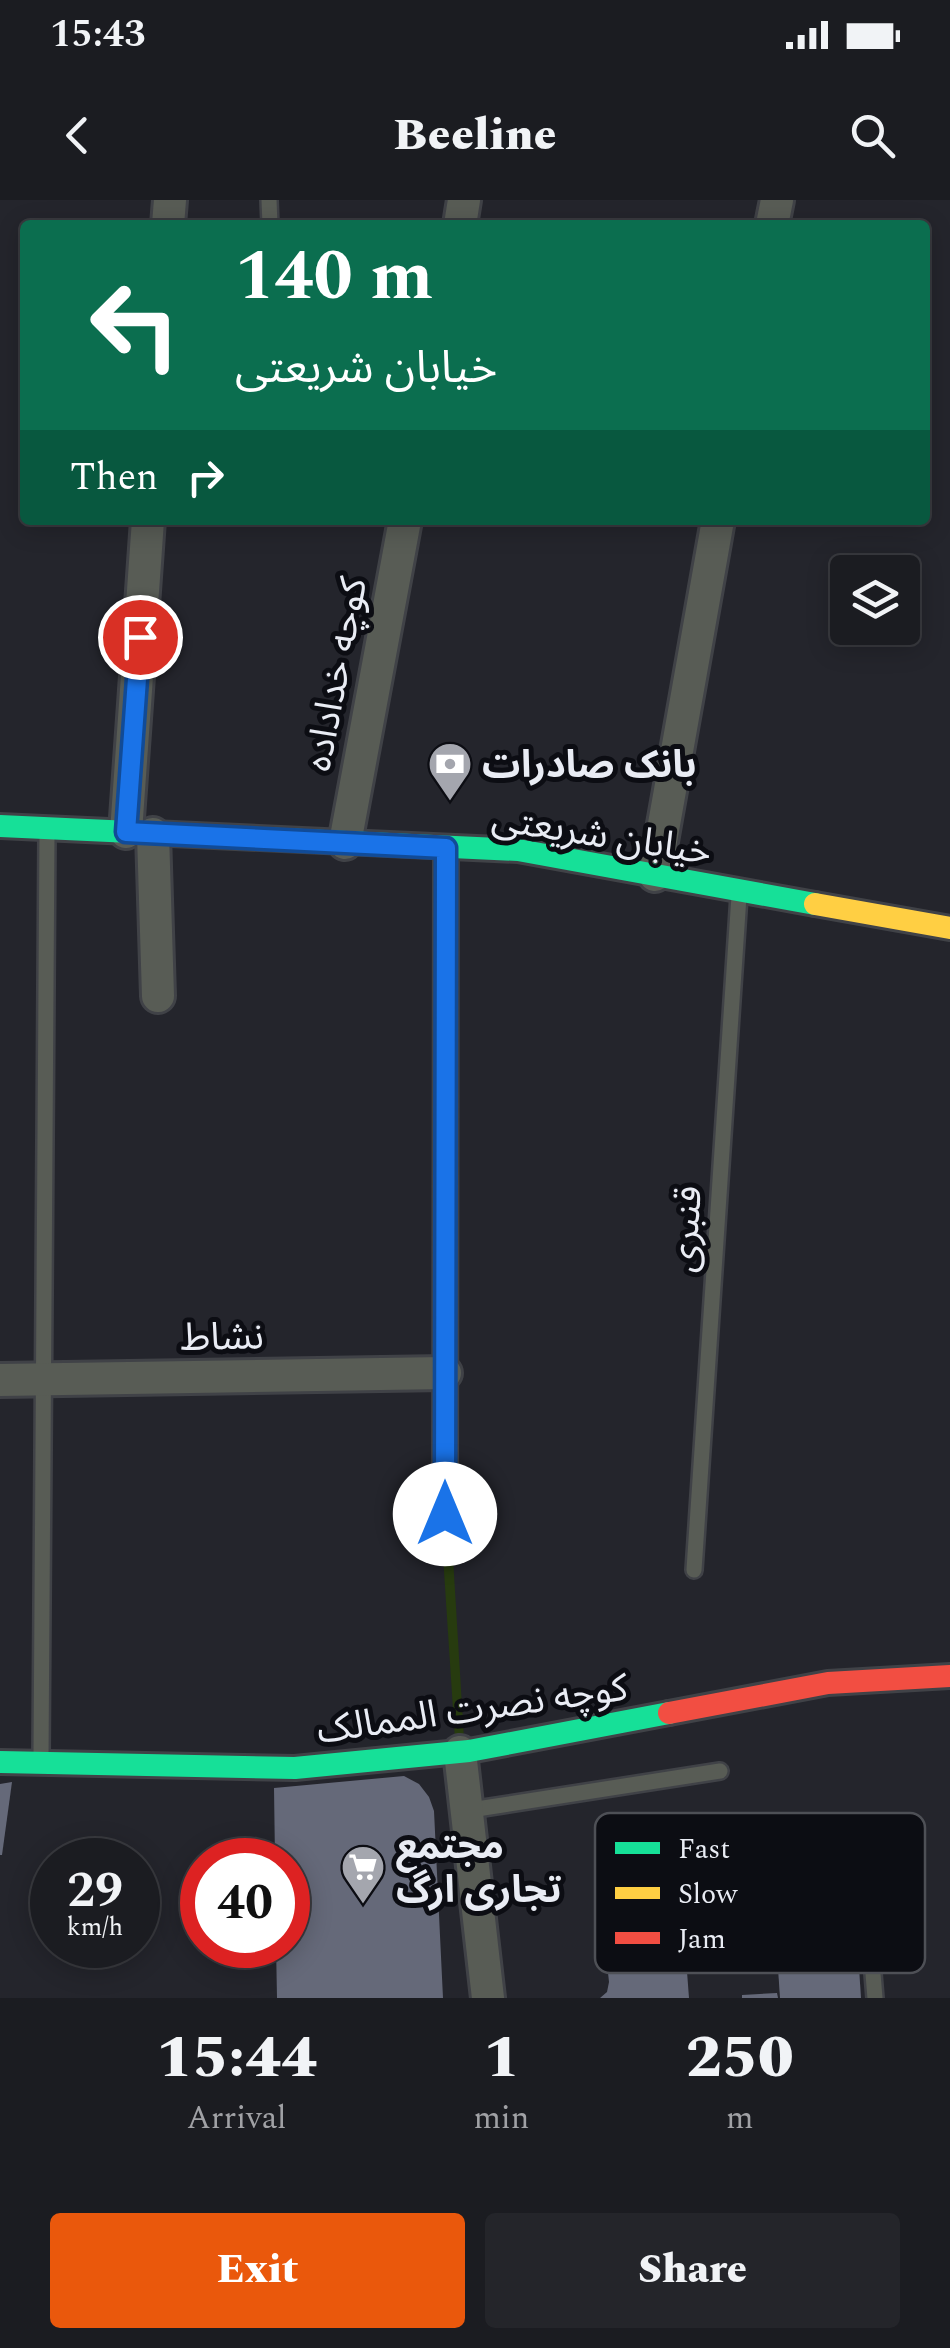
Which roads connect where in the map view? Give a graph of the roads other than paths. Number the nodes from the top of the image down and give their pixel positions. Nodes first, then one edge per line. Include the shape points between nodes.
1 (148, 525) edge
2 (403, 525) edge
3 (717, 525) edge
4 (0, 826) edge
5 (48, 828) junction
6 (140, 833) junction
7 (344, 842) junction
8 (446, 848) junction
9 (655, 875) junction
10 (740, 891) junction
11 (950, 928) edge
12 (158, 996) dead end
13 (445, 1373) junction
14 (0, 1380) edge
15 (42, 1380) junction
16 (445, 1514) dead end
17 (694, 1570) dead end
18 (950, 1676) edge
19 (460, 1752) junction
20 (42, 1761) junction
21 (0, 1762) edge
22 (720, 1771) dead end
23 (464, 1811) junction
24 (873, 1973) edge
25 (488, 1998) edge
26 (875, 1998) edge

1 - 6 street
2 - 7 street, کوچه خداداده
3 - 9 street
4 - 5 street, خیابان شریعتی
5 - 6 street, خیابان شریعتی
5 - 15 lane
6 - 7 street, خیابان شریعتی
6 - 12 street
7 - 8 street, خیابان شریعتی
8 - 9 street, خیابان شریعتی via 518,850
8 - 13 street
9 - 10 street, خیابان شریعتی
10 - 11 street, خیابان شریعتی
10 - 17 lane, قنبری
13 - 15 street, نشاط
13 - 16 street
14 - 15 street, نشاط
15 - 20 lane
18 - 19 street, کوچه نصرت الممالک via 828,1683
19 - 20 street, کوچه نصرت الممالک via 295,1768
19 - 23 street
20 - 21 street, کوچه نصرت الممالک
22 - 23 lane
23 - 25 street
24 - 26 lane

